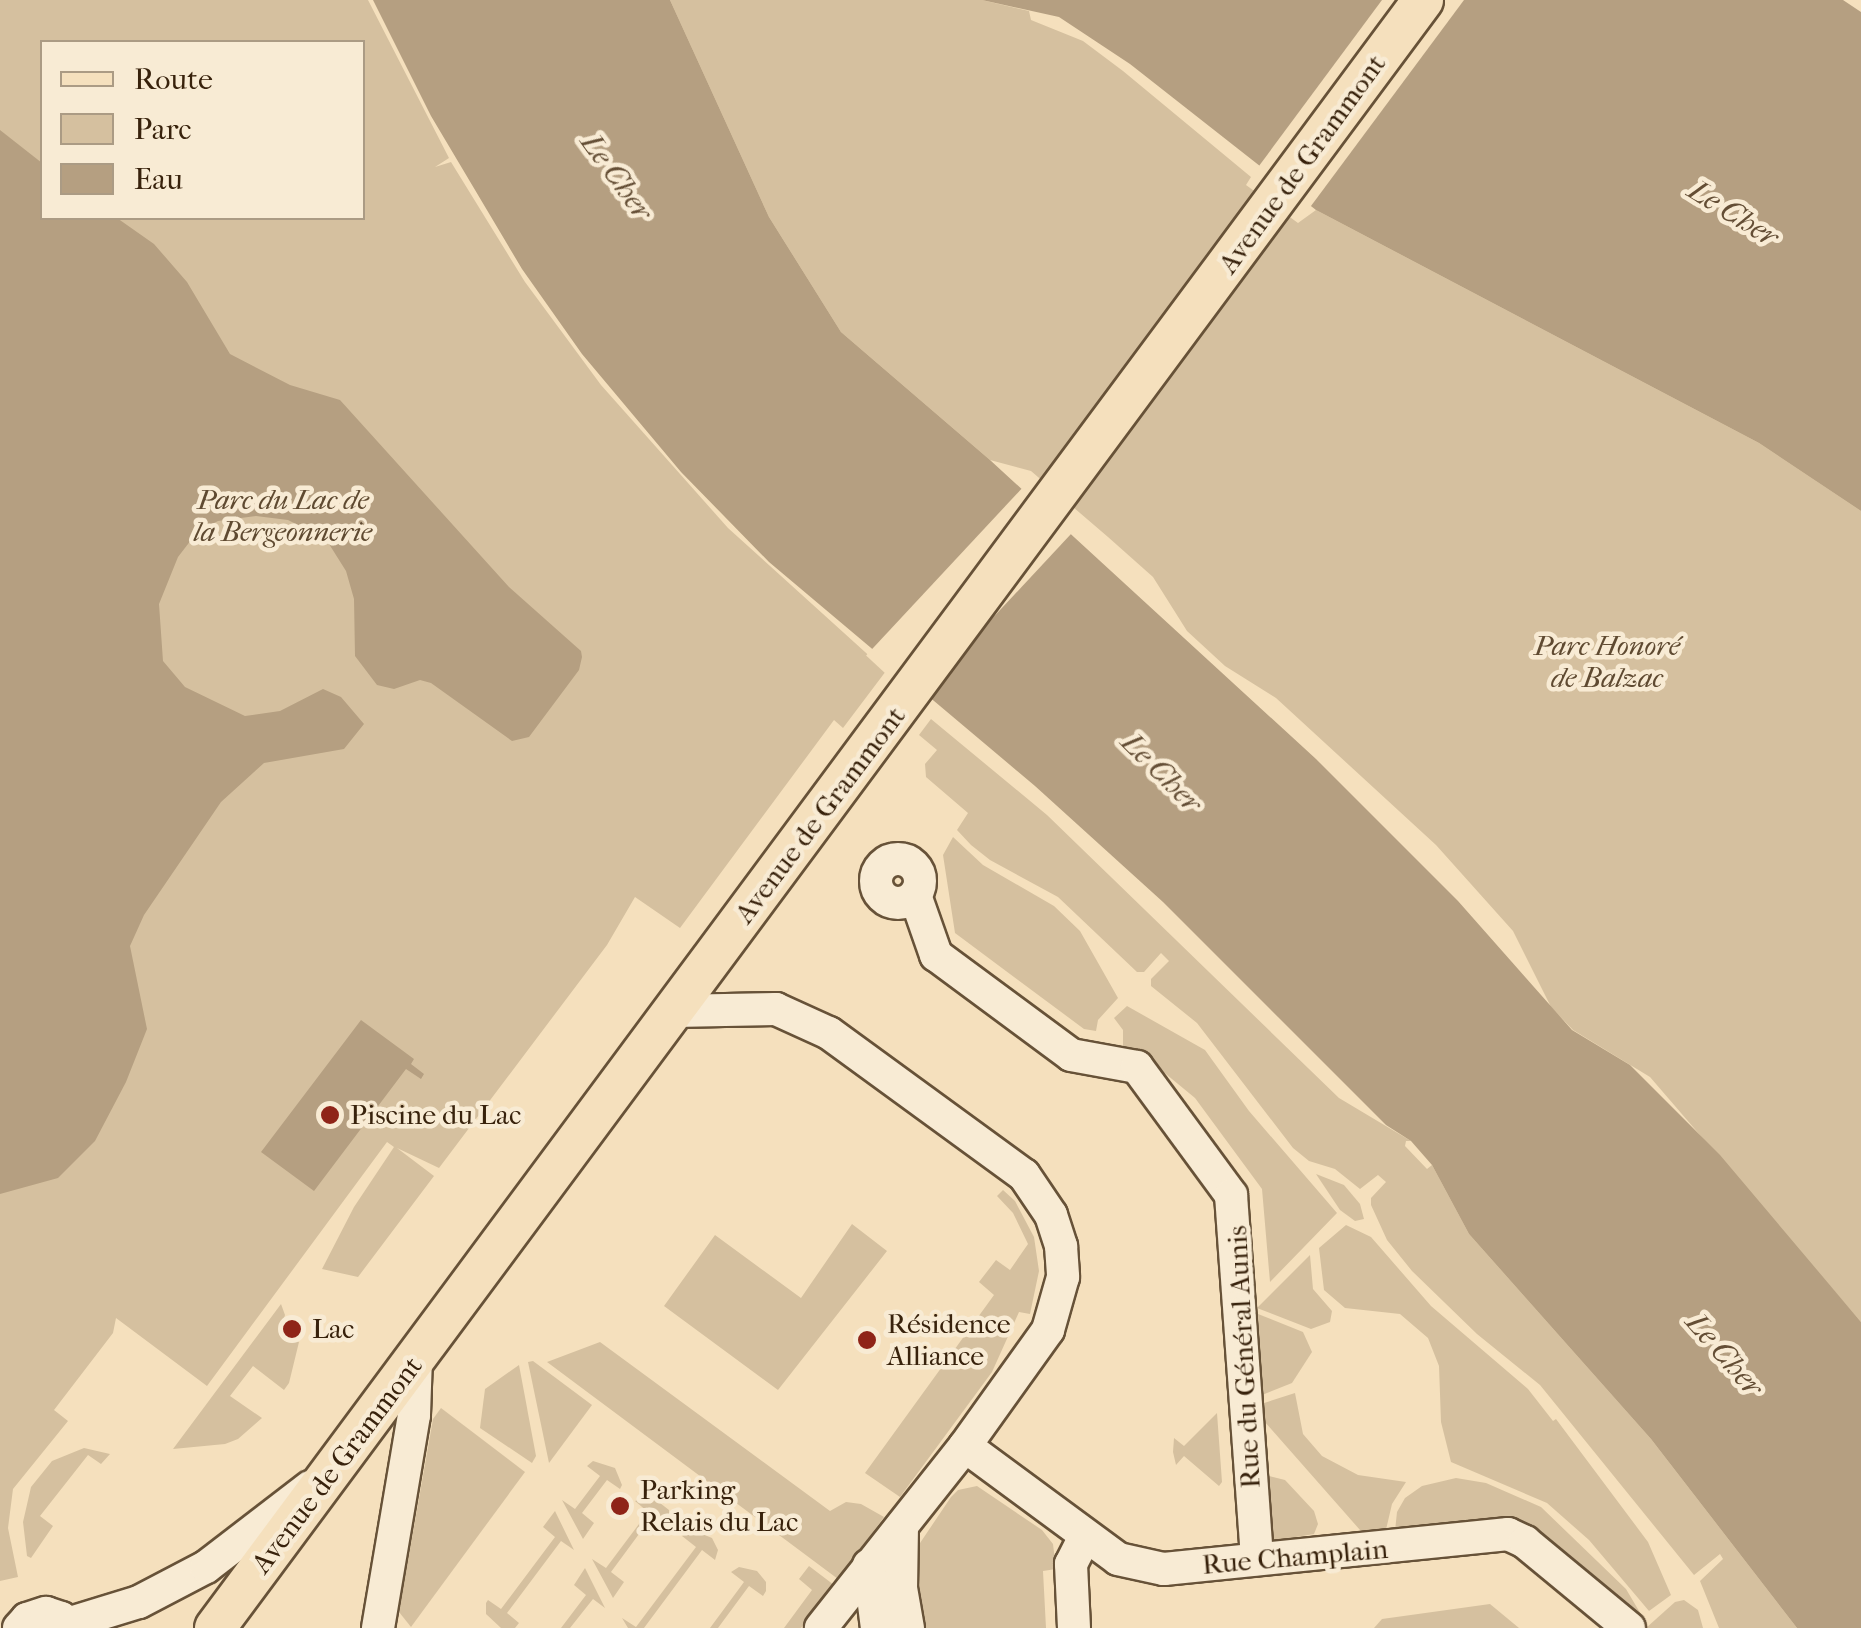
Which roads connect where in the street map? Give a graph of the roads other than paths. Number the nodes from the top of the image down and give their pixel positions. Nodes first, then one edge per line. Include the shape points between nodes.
1 (1423, 0) edge
2 (915, 895) dead end
3 (674, 1011) junction
4 (416, 1358) junction
5 (965, 1446) junction
6 (333, 1469) junction
7 (902, 1526) junction
8 (1085, 1536) junction
9 (1257, 1559) junction
10 (868, 1565) junction
11 (13, 1626) edge
12 (69, 1626) edge
13 (215, 1628) edge
14 (378, 1628) edge
15 (821, 1628) edge
16 (876, 1628) edge
17 (908, 1628) edge
18 (1074, 1628) edge
19 (1629, 1628) edge

1 - 3 main road, Avenue de Grammont
2 - 9 street, Rue du Général Aunis via 936,955 1072,1055 1137,1067 1231,1195
3 - 4 main road, Avenue de Grammont
3 - 5 street via 776,1009 829,1034 1024,1176 1051,1216 1063,1277 1048,1330
4 - 6 main road, Avenue de Grammont
4 - 14 street via 414,1414
5 - 7 street
5 - 8 street, Rue Champlain
6 - 12 street via 206,1568 139,1602
6 - 13 main road, Avenue de Grammont
7 - 10 street
7 - 17 street
8 - 9 street, Rue Champlain via 1118,1559 1164,1570
8 - 18 street via 1071,1564
9 - 19 street, Rue Champlain via 1508,1534
10 - 15 street
10 - 16 street
11 - 12 street via 46,1613

